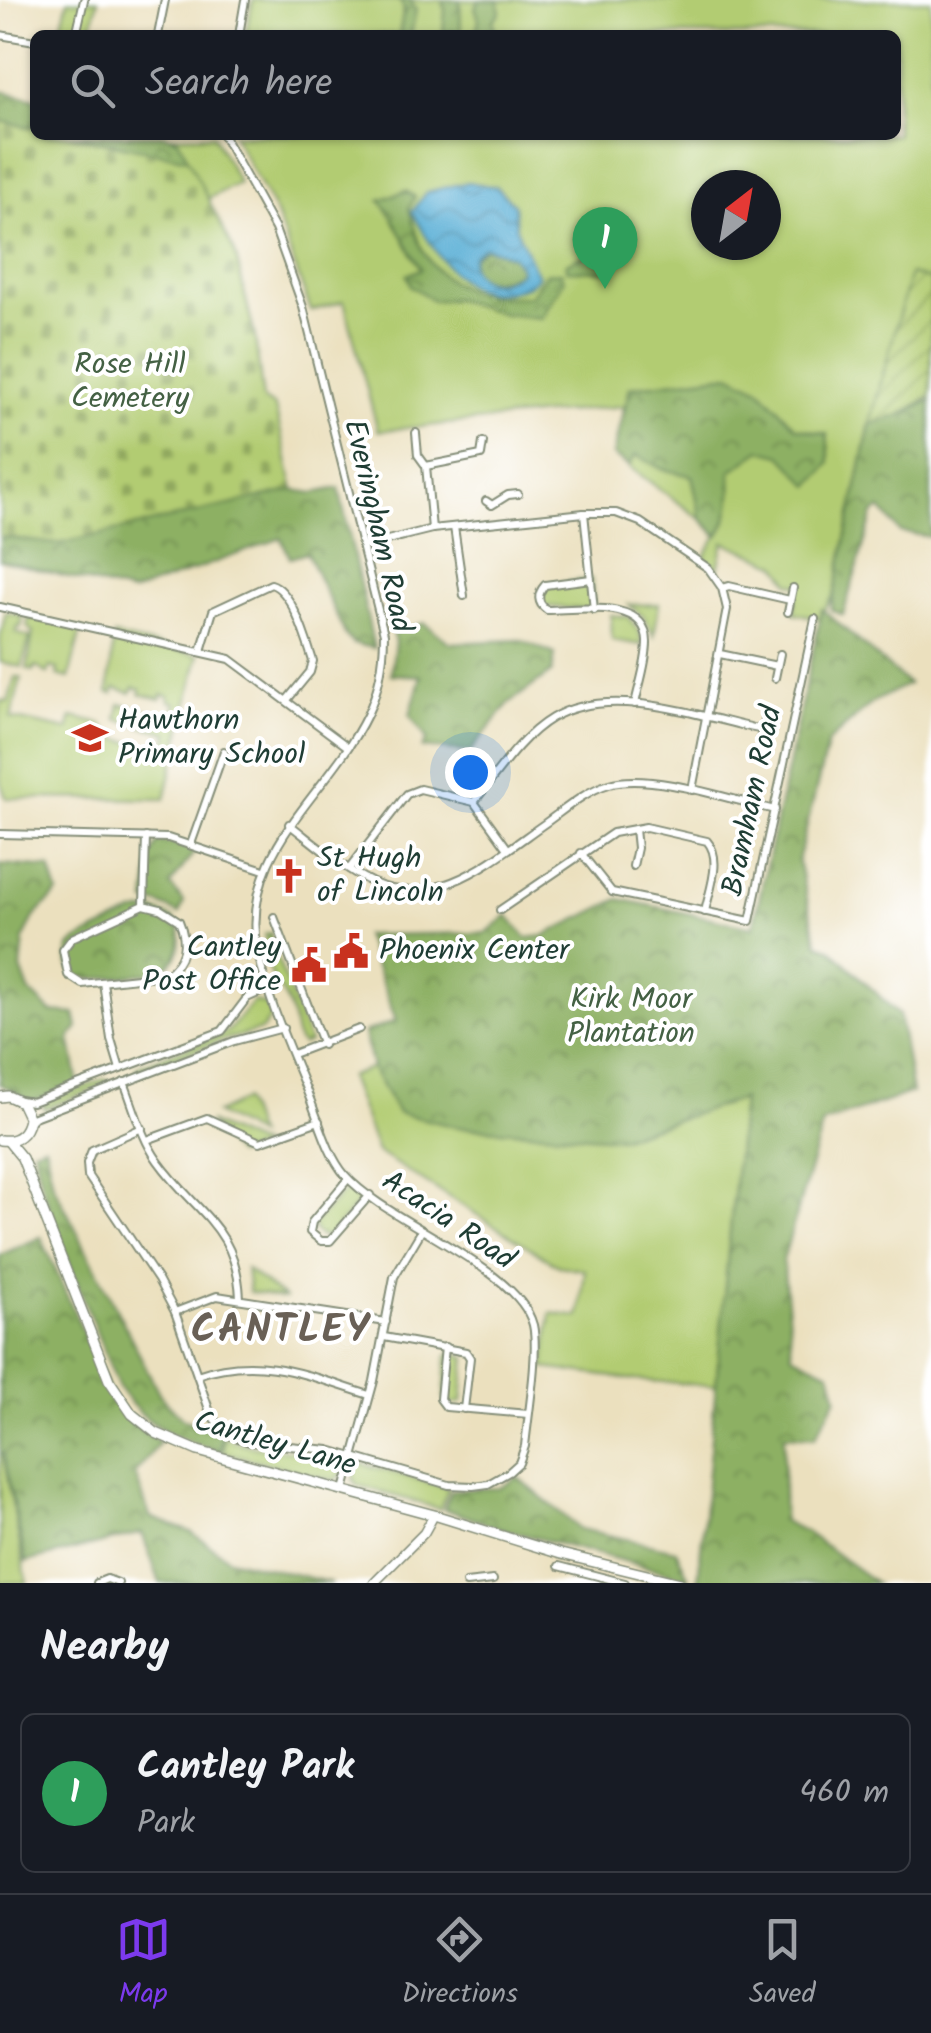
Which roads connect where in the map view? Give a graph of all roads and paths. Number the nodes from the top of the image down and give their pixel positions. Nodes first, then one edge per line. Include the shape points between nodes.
1 (84, 0) edge
2 (165, 0) edge
3 (245, 0) edge
4 (77, 30) edge
5 (159, 30) edge
6 (240, 30) edge
7 (0, 35) edge
8 (30, 40) edge
9 (226, 140) edge
10 (416, 433) dead end
11 (484, 442) dead end
12 (426, 466) junction
13 (518, 494) dead end
14 (584, 513) junction
15 (494, 523) junction
16 (454, 527) junction
17 (432, 529) junction
18 (363, 546) junction
19 (591, 579) junction
20 (722, 588) junction
21 (793, 588) dead end
22 (464, 596) dead end
23 (790, 600) junction
24 (0, 607) edge
25 (594, 610) junction
26 (788, 612) dead end
27 (815, 619) dead end
28 (201, 651) junction
29 (720, 654) junction
30 (780, 654) dead end
31 (777, 666) junction
32 (775, 678) dead end
33 (287, 700) junction
34 (635, 704) junction
35 (707, 718) junction
36 (766, 720) dead end
37 (763, 730) junction
38 (760, 740) dead end
39 (348, 747) junction
40 (224, 751) dead end
41 (692, 790) junction
42 (474, 802) junction
43 (775, 810) junction
44 (289, 824) junction
45 (635, 829) junction
46 (0, 834) edge
47 (146, 838) junction
48 (192, 844) junction
49 (508, 850) junction
50 (581, 854) junction
51 (633, 866) dead end
52 (350, 869) junction
53 (264, 870) junction
54 (144, 905) junction
55 (500, 910) dead end
56 (704, 912) junction
57 (274, 917) dead end
58 (103, 982) junction
59 (267, 988) junction
60 (283, 1028) junction
61 (359, 1029) dead end
62 (323, 1044) junction
63 (292, 1054) junction
64 (130, 1065) junction
65 (120, 1069) junction
66 (109, 1073) junction
67 (135, 1078) junction
68 (124, 1082) junction
69 (114, 1086) junction
70 (7, 1095) edge
71 (319, 1121) junction
72 (26, 1128) junction
73 (142, 1128) junction
74 (4, 1140) edge
75 (147, 1140) junction
76 (22, 1158) junction
77 (348, 1178) junction
78 (370, 1195) junction
79 (422, 1230) junction
80 (240, 1298) junction
81 (175, 1312) junction
82 (386, 1322) junction
83 (384, 1337) junction
84 (445, 1347) junction
85 (196, 1375) junction
86 (370, 1395) junction
87 (464, 1409) junction
88 (528, 1414) junction
89 (352, 1457) junction
90 (344, 1490) junction
91 (434, 1515) junction
92 (559, 1566) dead end
93 (493, 1580) dead end
94 (97, 1583) edge
95 (118, 1583) edge
96 (374, 1583) edge
97 (466, 1583) edge
98 (625, 1583) edge
99 (680, 1583) edge

1 - 4 street
2 - 5 street
3 - 6 street
7 - 8 street
9 - 18 street, Everingham Road via 294,279
10 - 12 street
11 - 12 street via 482,455
12 - 17 street
13 - 15 street via 489,503
14 - 15 street
14 - 19 street
14 - 20 street via 616,513 640,522 699,560
15 - 16 street
16 - 17 street
16 - 22 street
17 - 18 street
18 - 39 street, Everingham Road via 384,645 375,697
19 - 25 street
19 - 25 street via 545,585 539,602 546,610
20 - 23 street
20 - 29 street via 727,609
21 - 23 street
23 - 26 street
24 - 28 street
25 - 34 street via 630,613 646,635
27 - 43 street, Bramham Road
28 - 33 street via 230,659
28 - 33 street via 213,610 276,585 286,592 312,661
29 - 31 street
29 - 35 street
30 - 31 street
31 - 32 street
33 - 39 street
34 - 35 street
34 - 42 street via 585,704 550,719
35 - 37 street
35 - 41 street
36 - 37 street
37 - 38 street
39 - 44 street, Everingham Road
40 - 48 street
41 - 43 street
41 - 49 street via 640,780 609,784
42 - 49 street
42 - 52 street via 412,791
43 - 56 street, Bramham Road via 750,921
44 - 52 street
44 - 53 street, Everingham Road
45 - 50 street
45 - 51 street
45 - 56 street via 712,845
46 - 47 street
47 - 48 street
47 - 54 street
48 - 53 street
49 - 52 street via 463,878 412,890 375,884
50 - 55 street
50 - 56 street, Bramham Road via 612,892
53 - 59 street, Everingham Road via 256,934
54 - 58 street via 72,938 64,950 65,969 74,980
54 - 58 street via 179,922 180,961 165,975
57 - 62 street
58 - 65 street
59 - 60 street, Everingham Road
59 - 64 street via 248,998 222,1030
60 - 63 street, Acacia Road
60 - 67 street
61 - 62 street
62 - 63 street
63 - 71 street, Acacia Road
64 - 65 street
64 - 67 street
65 - 66 street
66 - 69 street
66 - 70 street via 32,1102
67 - 68 street
68 - 69 street
68 - 73 street
69 - 72 street via 34,1117
70 - 72 main road via 26,1107
71 - 75 street via 260,1142 206,1118
71 - 77 street, Acacia Road
72 - 74 main road
72 - 76 main road, Cantley Lane
73 - 75 street
73 - 81 street via 97,1146 88,1176
74 - 76 main road, Cantley Lane
75 - 80 street via 226,1238
76 - 90 main road, Cantley Lane via 109,1380 132,1414 198,1451
77 - 78 street, Acacia Road
77 - 78 street via 312,1222 312,1235 330,1240
78 - 79 street, Acacia Road
79 - 82 street via 397,1269
79 - 88 street, Acacia Road via 509,1289 528,1312 534,1335
80 - 81 street via 210,1297
80 - 82 street
81 - 85 street
82 - 83 street
83 - 84 street
83 - 86 street
84 - 87 street via 469,1355
84 - 87 street via 440,1399 446,1407
85 - 86 street via 256,1364
85 - 89 street, Acacia Road via 210,1415 226,1434
86 - 89 street
87 - 88 street
88 - 89 street, Acacia Road via 518,1463 488,1484 450,1485
89 - 90 street
90 - 91 main road, Cantley Lane
91 - 96 street
91 - 99 main road, Cantley Lane
92 - 98 street
93 - 97 street
94 - 95 street

